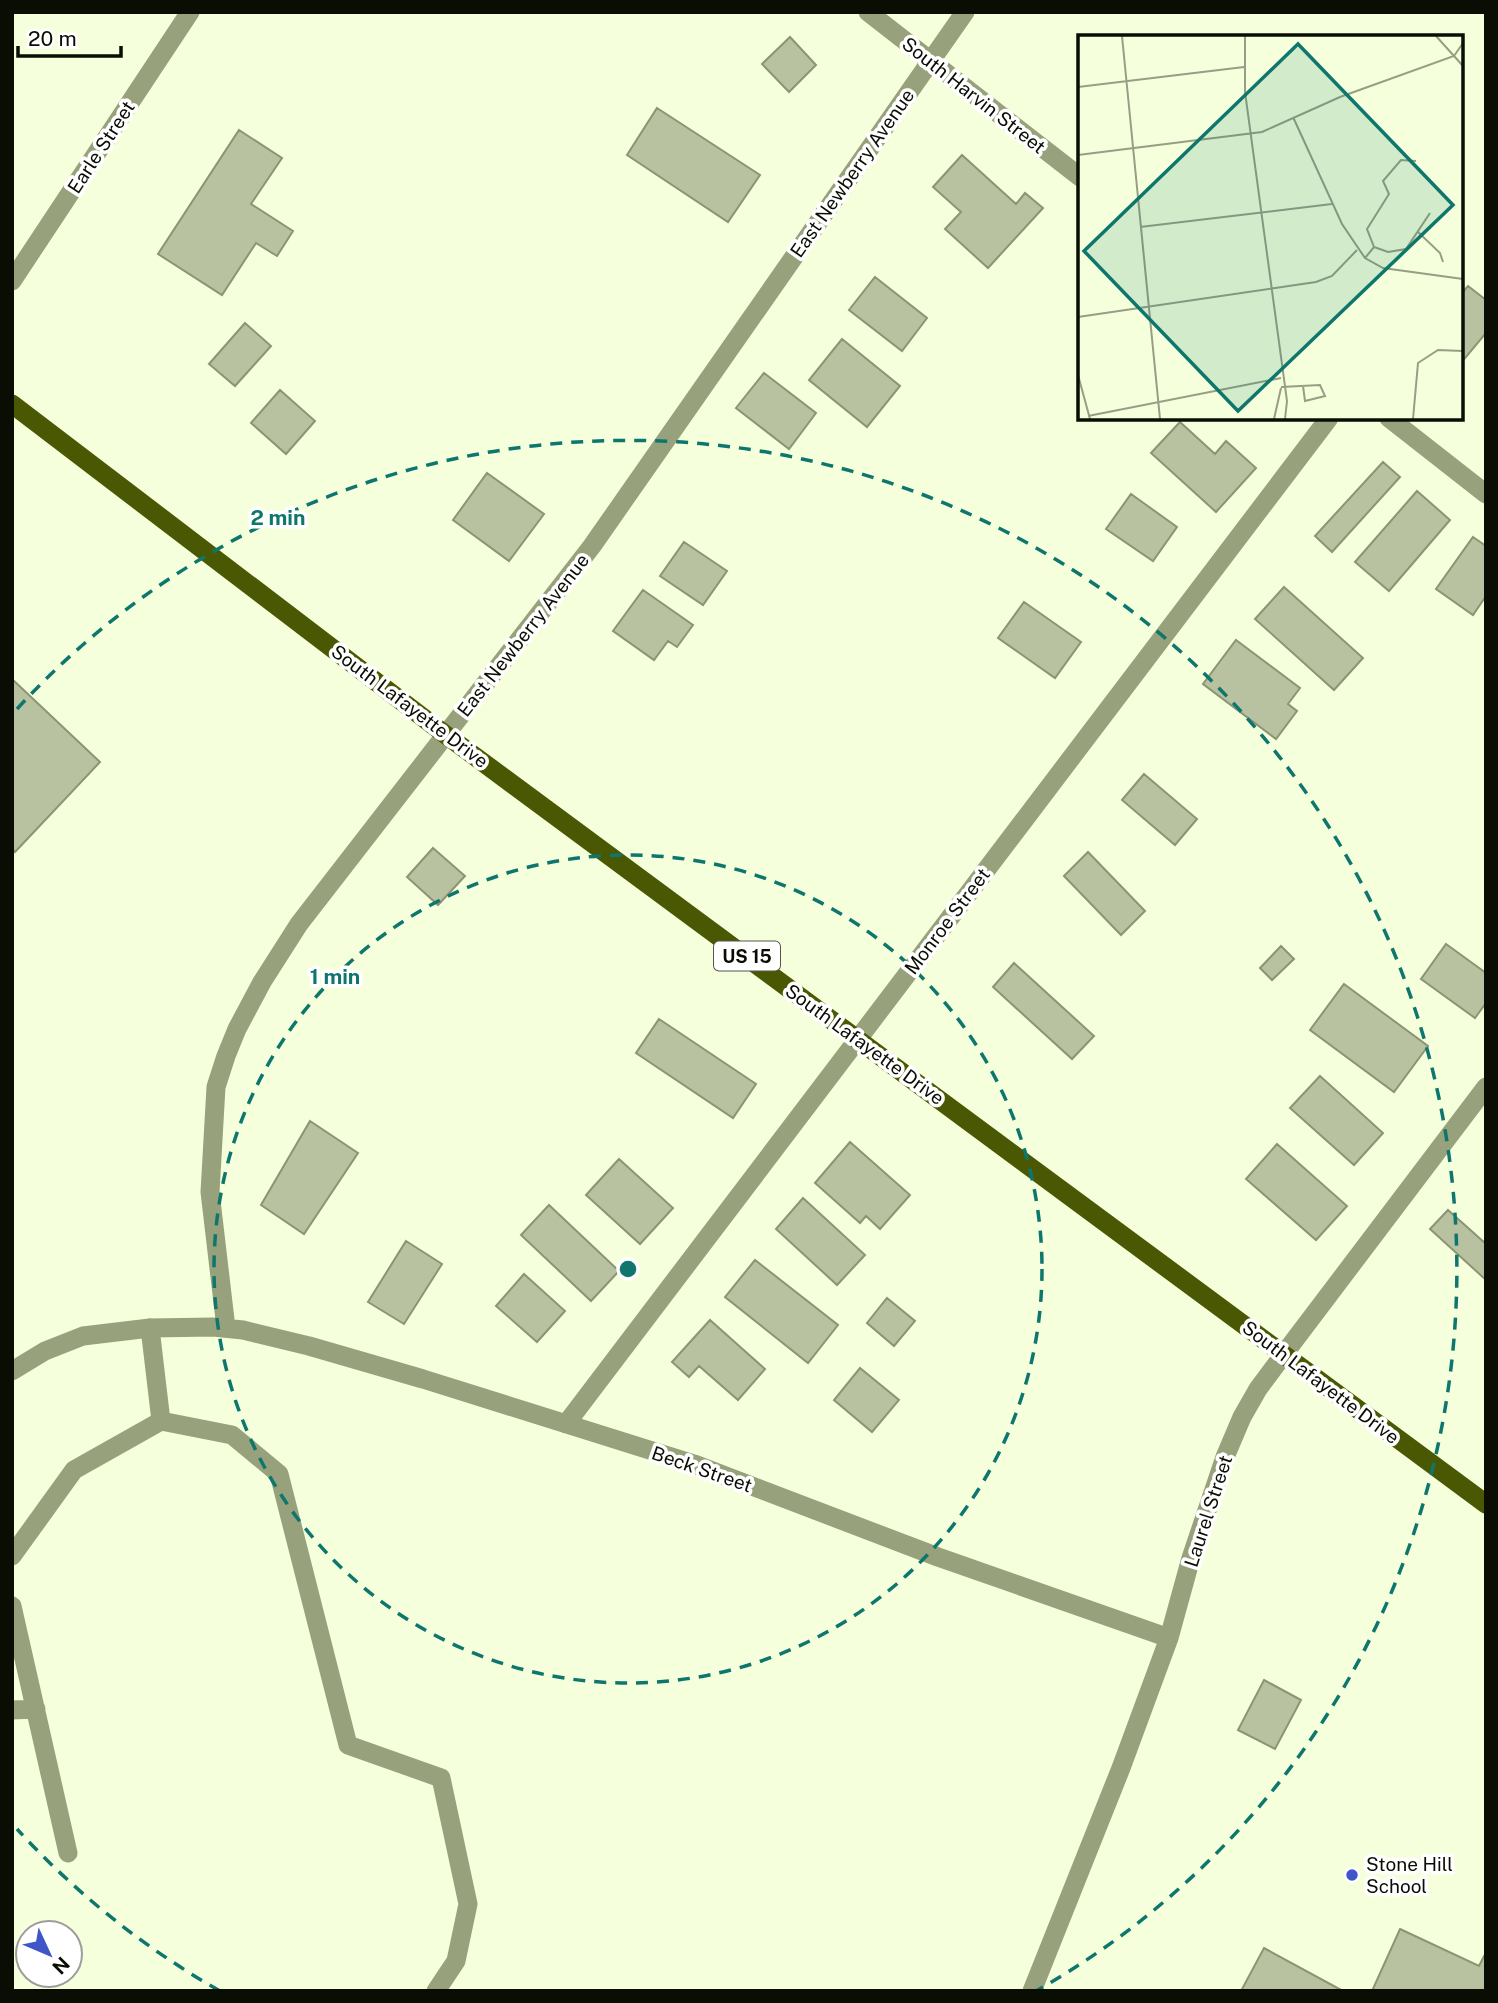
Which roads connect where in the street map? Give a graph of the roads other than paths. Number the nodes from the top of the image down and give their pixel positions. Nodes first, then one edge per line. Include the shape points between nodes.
1 (190, 12) edge
2 (868, 12) edge
3 (965, 12) edge
4 (930, 61) junction
5 (1078, 175) edge
6 (12, 281) edge
7 (12, 404) edge
8 (1327, 420) edge
9 (1392, 420) edge
10 (1486, 494) edge
11 (446, 734) junction
12 (858, 1038) junction
13 (1486, 1087) edge
14 (150, 1328) junction
15 (226, 1328) junction
16 (1284, 1354) junction
17 (12, 1371) edge
18 (161, 1421) junction
19 (566, 1424) junction
20 (1486, 1504) edge
21 (12, 1556) edge
22 (12, 1606) edge
23 (1168, 1638) junction
24 (36, 1709) junction
25 (12, 1710) edge
26 (68, 1853) dead end
27 (436, 1991) edge
28 (1032, 1991) edge

1 - 6 street, Earle Street
2 - 4 street, South Harvin Street
3 - 4 street, East Newberry Avenue
4 - 5 street, South Harvin Street
4 - 11 street, East Newberry Avenue via 592,546
7 - 11 main road, South Lafayette Drive / US 15
8 - 12 street, Monroe Street
9 - 10 street
11 - 12 main road, South Lafayette Drive / US 15
11 - 15 street, East Newberry Avenue via 299,924 262,982 226,1056 216,1087 210,1192
12 - 16 main road, South Lafayette Drive / US 15
12 - 19 street, Monroe Street
13 - 16 street, Laurel Street
14 - 15 street
14 - 17 street via 83,1336
14 - 18 street
15 - 19 street, Beck Street via 309,1346
16 - 20 main road, South Lafayette Drive / US 15
16 - 23 street, Laurel Street via 1247,1408 1225,1457
18 - 21 street via 74,1470
18 - 27 street via 232,1435 279,1474 348,1745 441,1778 468,1904 456,1961
19 - 23 street, Beck Street via 694,1464
22 - 24 street
23 - 28 street, Laurel Street
24 - 25 street
24 - 26 street

